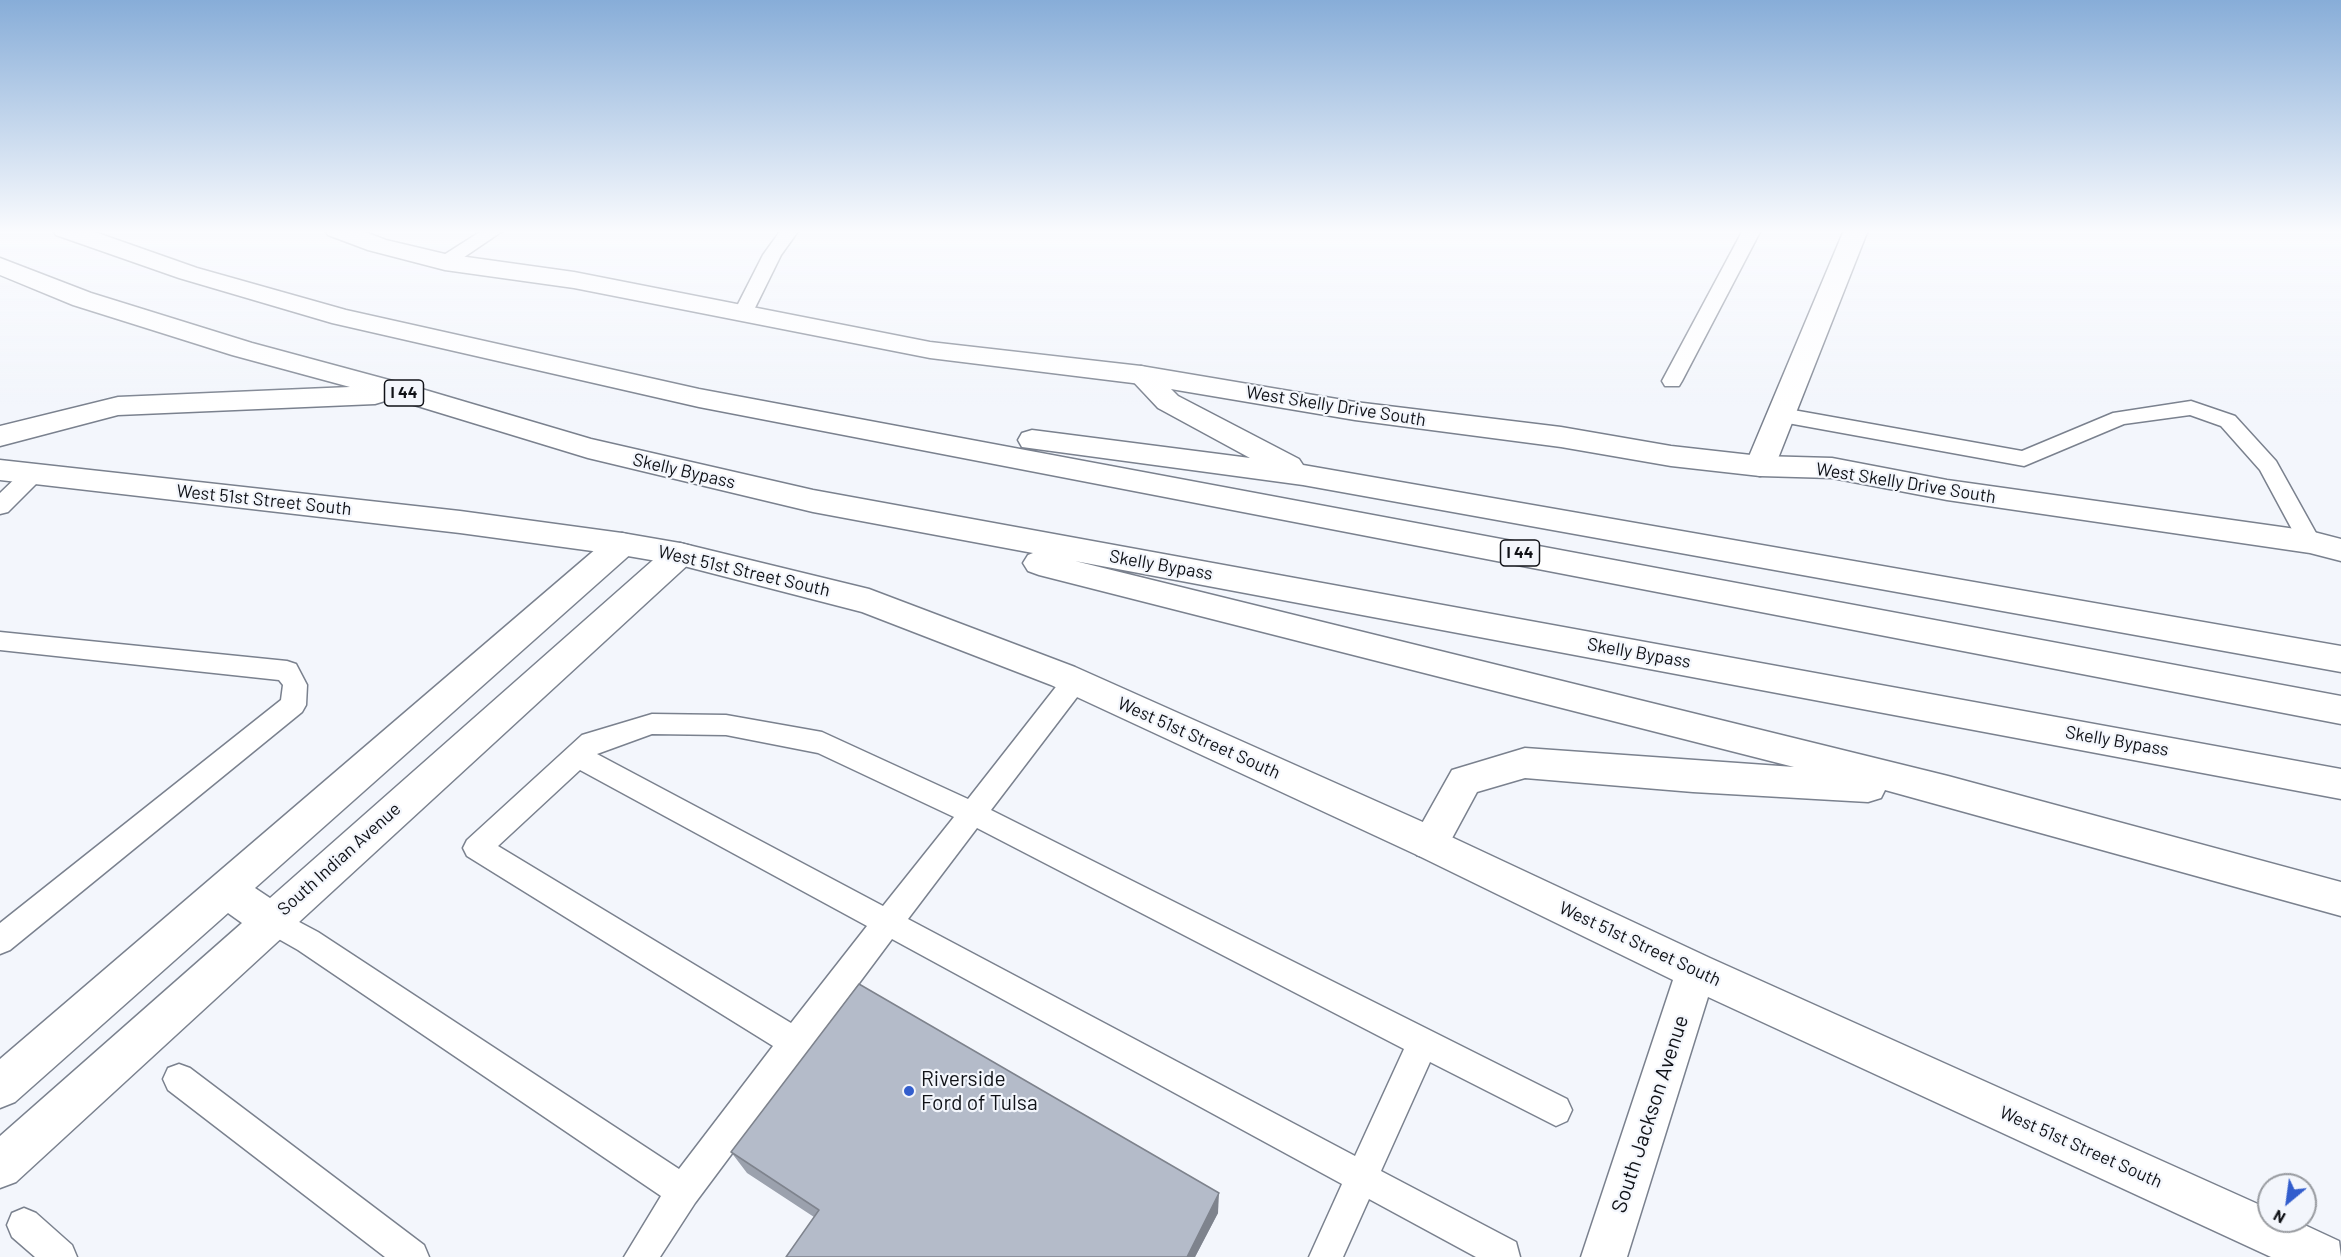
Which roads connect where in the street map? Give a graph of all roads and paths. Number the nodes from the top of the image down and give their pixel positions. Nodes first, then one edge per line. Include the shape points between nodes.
1 (56, 289) edge
2 (242, 289) edge
3 (620, 289) edge
4 (755, 289) edge
5 (1721, 289) edge
6 (1833, 289) edge
7 (744, 312) junction
8 (1141, 375) junction
9 (1672, 381) dead end
10 (405, 393) junction
11 (699, 399) junction
12 (1782, 415) junction
13 (0, 436) edge
14 (1760, 466) junction
15 (0, 470) edge
16 (33, 474) junction
17 (1303, 475) junction
18 (813, 501) junction
19 (0, 506) edge
20 (2310, 542) junction
21 (621, 544) junction
22 (2341, 550) edge
23 (680, 554) junction
24 (0, 641) edge
25 (2341, 659) edge
26 (1075, 681) junction
27 (2341, 710) edge
28 (578, 756) junction
29 (2341, 784) edge
30 (1948, 791) junction
31 (972, 813) junction
32 (1430, 843) junction
33 (225, 890) junction
34 (2341, 899) edge
35 (271, 920) junction
36 (888, 922) junction
37 (0, 941) edge
38 (1696, 971) junction
39 (795, 1042) junction
40 (1423, 1042) junction
41 (179, 1079) dead end
42 (0, 1087) edge
43 (1556, 1110) dead end
44 (0, 1166) edge
45 (1362, 1178) junction
46 (683, 1191) junction
47 (24, 1225) dead end
48 (2272, 1245) edge
49 (1504, 1254) dead end
50 (60, 1257) edge
51 (412, 1257) edge
52 (641, 1257) edge
53 (1326, 1257) edge
54 (1604, 1257) edge
55 (2323, 1257) edge

1 - 10 main road, Skelly Bypass / I 44 via 232,346
2 - 11 main road, I 44 via 341,317
3 - 7 main road, West Skelly Drive South
4 - 7 lane
5 - 9 lane
6 - 12 main road
7 - 8 main road, West Skelly Drive South via 930,350
8 - 14 main road, West Skelly Drive South via 1355,411
8 - 17 main road via 1168,402
10 - 13 main road via 118,406
10 - 18 main road, Skelly Bypass / I 44 via 588,448
11 - 17 main road
11 - 27 main road, I 44
12 - 14 main road
12 - 20 lane via 2024,459 2120,418 2191,408 2228,421 2261,459
14 - 20 main road, West Skelly Drive South via 1832,468 1947,490
15 - 16 main road, West 51st Street South
16 - 19 lane
16 - 21 main road, West 51st Street South
17 - 25 main road
18 - 29 main road, Skelly Bypass / I 44
18 - 30 main road via 1148,592
20 - 22 main road, West Skelly Drive South
21 - 23 main road, West 51st Street South
21 - 33 main road
23 - 26 main road, West 51st Street South via 869,602
23 - 35 main road, South Indian Avenue
24 - 37 lane via 287,671 295,685 293,705
26 - 31 lane
26 - 32 main road, West 51st Street South
28 - 31 lane via 591,743 652,724 726,725 822,743
28 - 36 lane
28 - 39 lane via 477,848
30 - 32 main road via 1525,763 1465,781
30 - 34 main road
31 - 36 lane
31 - 40 lane
32 - 38 main road, West 51st Street South
33 - 35 main road
33 - 42 main road
35 - 44 main road, South Indian Avenue
35 - 46 lane
36 - 39 lane
36 - 45 lane
38 - 48 main road, West 51st Street South
38 - 54 main road, South Jackson Avenue
39 - 46 lane
40 - 43 lane
40 - 45 lane
41 - 51 lane
45 - 49 lane
45 - 53 lane
46 - 52 lane
47 - 50 lane
48 - 55 main road, West 51st Street South

